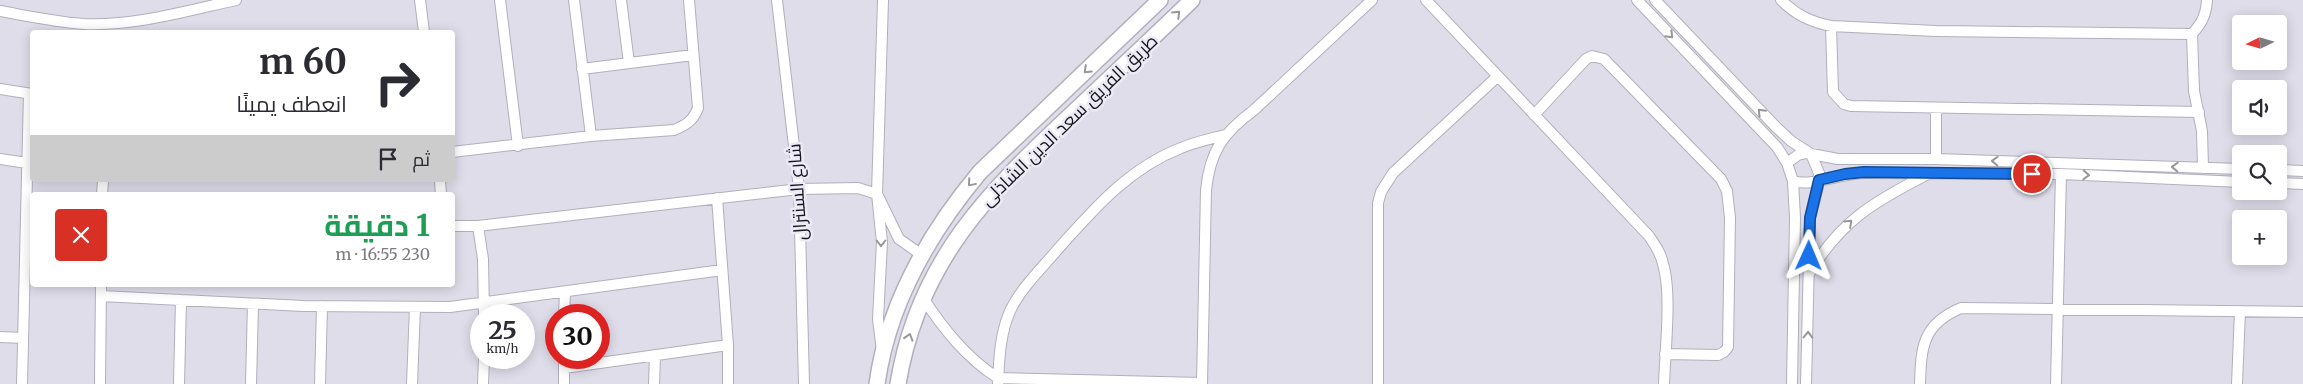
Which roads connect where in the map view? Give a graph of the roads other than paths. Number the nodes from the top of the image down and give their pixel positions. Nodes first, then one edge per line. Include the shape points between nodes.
1 (236, 0) edge
2 (420, 0) edge
3 (500, 0) edge
4 (574, 0) edge
5 (621, 0) edge
6 (689, 0) edge
7 (777, 0) edge
8 (883, 0) edge
9 (1160, 0) edge
10 (1192, 0) edge
11 (1372, 0) edge
12 (1426, 0) edge
13 (1637, 0) edge
14 (1655, 0) edge
15 (1781, 0) edge
16 (2208, 0) edge
17 (0, 11) edge
18 (1137, 23) junction
19 (1831, 26) junction
20 (105, 28) edge
21 (424, 30) edge
22 (2192, 34) junction
23 (1151, 39) junction
24 (1111, 47) junction
25 (693, 55) junction
26 (629, 63) junction
27 (1123, 66) junction
28 (582, 69) junction
29 (1498, 76) junction
30 (0, 89) edge
31 (30, 94) edge
32 (1936, 108) junction
33 (30, 111) edge
34 (2199, 112) junction
35 (1534, 115) junction
36 (1780, 132) junction
37 (1225, 135) junction
38 (591, 136) junction
39 (1770, 140) junction
40 (518, 146) junction
41 (455, 152) edge
42 (1811, 154) junction
43 (0, 159) edge
44 (1845, 159) junction
45 (1936, 159) junction
46 (2018, 161) junction
47 (27, 163) junction
48 (1787, 163) junction
49 (2129, 165) junction
50 (2203, 168) junction
51 (2232, 169) edge
52 (2287, 170) edge
53 (2303, 171) edge
54 (1930, 173) junction
55 (1847, 174) junction
56 (2018, 174) junction
57 (2061, 174) junction
58 (2128, 177) junction
59 (1819, 180) junction
60 (1793, 181) junction
61 (2232, 182) edge
62 (2287, 183) edge
63 (2303, 184) edge
64 (799, 189) junction
65 (878, 194) junction
66 (716, 198) junction
67 (1795, 218) junction
68 (1810, 218) junction
69 (455, 226) edge
70 (478, 226) junction
71 (922, 255) junction
72 (722, 270) junction
73 (1809, 275) junction
74 (101, 290) edge
75 (564, 292) junction
76 (923, 298) junction
77 (181, 300) junction
78 (484, 303) junction
79 (253, 304) junction
80 (564, 304) edge
81 (322, 306) junction
82 (415, 307) junction
83 (2058, 308) junction
84 (2240, 311) junction
85 (2303, 312) edge
86 (0, 337) edge
87 (22, 338) junction
88 (728, 345) junction
89 (882, 353) junction
90 (1665, 354) junction
91 (654, 355) junction
92 (610, 359) edge
93 (484, 369) edge
94 (564, 369) edge
95 (998, 381) edge
96 (1202, 383) edge
97 (22, 384) edge
98 (100, 384) edge
99 (179, 384) edge
100 (251, 384) edge
101 (320, 384) edge
102 (412, 384) edge
103 (483, 384) edge
104 (564, 384) edge
105 (654, 384) edge
106 (728, 384) edge
107 (804, 384) edge
108 (877, 384) edge
109 (898, 384) edge
110 (1378, 384) edge
111 (1664, 384) edge
112 (1792, 384) edge
113 (1806, 384) edge
114 (1920, 384) edge
115 (2056, 384) edge
116 (2237, 384) edge

1 - 20 street
2 - 21 street
3 - 40 street
4 - 28 street
5 - 26 street
6 - 25 street
7 - 64 street, شارع السنترال
8 - 65 street
9 - 18 street, طريق الفريق سعد الدين الشاذلى
23 -> 10 street, طريق الفريق سعد الدين الشاذلى
11 - 37 street
12 - 29 street
13 -> 39 street
36 -> 14 street
15 - 19 street via 1800,16
16 - 22 street via 2202,23
17 - 20 street
18 - 23 street via 1139,36
18 - 24 street, طريق الفريق سعد الدين الشاذلى
19 - 22 street via 1936,31
19 - 32 street via 1833,92 1844,104
22 - 34 street via 2194,91
23 - 27 street, طريق الفريق سعد الدين الشاذلى
24 - 27 street via 1124,50
24 -> 71 street, طريق الفريق سعد الدين الشاذلى via 980,172 950,209
25 - 26 street
25 - 38 street via 698,108 686,126 674,130
26 - 28 street
27 - 76 street, طريق الفريق سعد الدين الشاذلى via 977,209 943,257
28 - 38 street
29 - 35 street
29 - 110 street via 1393,173 1381,192 1378,215
30 - 31 street
32 - 34 street
32 - 45 street
33 - 47 street
34 - 50 street
35 - 90 street via 1649,236 1658,250 1664,264 1667,290
35 - 90 street via 1586,59 1598,56 1721,179 1727,191 1730,218 1728,347 1718,355
36 - 39 street via 1779,140
36 - 42 street
37 - 95 street via 1162,156 1112,190 1036,274 1011,309 1003,332
37 - 96 street via 1208,168
38 - 40 street
39 - 48 street
40 - 41 street
42 - 44 street
42 - 48 street via 1798,155
42 - 59 street via 1818,167
43 - 47 street
44 - 45 street
44 - 55 street via 1843,167
46 -> 45 street
46 - 49 street
46 - 56 street
47 - 87 street
48 - 60 street
50 -> 49 street
49 - 58 street
50 - 51 street
52 - 53 street
54 - 55 street
54 - 56 street
73 -> 54 street via 1830,244 1858,216 1881,198
55 - 59 street
56 - 57 street
57 -> 58 street
57 - 83 street
58 - 61 street
59 - 60 street via 1807,183
59 - 68 street
60 - 67 street
62 - 63 street
64 - 65 street via 858,188
64 - 66 street
64 - 107 street, شارع السنترال
65 - 71 street via 899,239
65 -> 89 street via 882,242 878,331
66 - 70 street
66 - 72 street
67 - 68 street
67 - 112 street
68 - 73 street
69 - 70 street
70 - 78 street
71 - 89 street, طريق الفريق سعد الدين الشاذلى via 900,299
72 - 75 street
72 - 88 street
113 -> 73 street
74 - 77 street
74 - 98 street
75 - 78 street
75 - 80 street
76 - 95 street via 941,325
109 -> 76 street, طريق الفريق سعد الدين الشاذلى via 908,337
77 - 79 street
77 - 99 street
78 - 82 street
79 - 81 street
79 - 100 street
81 - 82 street
81 - 101 street
82 - 102 street
83 - 84 street
83 - 114 street via 1961,308 1946,314 1933,325 1923,344
83 - 115 street
84 - 85 street
84 - 116 street
86 - 87 street
87 - 97 street
88 - 91 street
88 - 106 street
89 - 108 street, طريق الفريق سعد الدين الشاذلى
90 - 111 street
91 - 92 street
91 - 105 street
93 - 103 street
94 - 104 street
95 - 96 street

